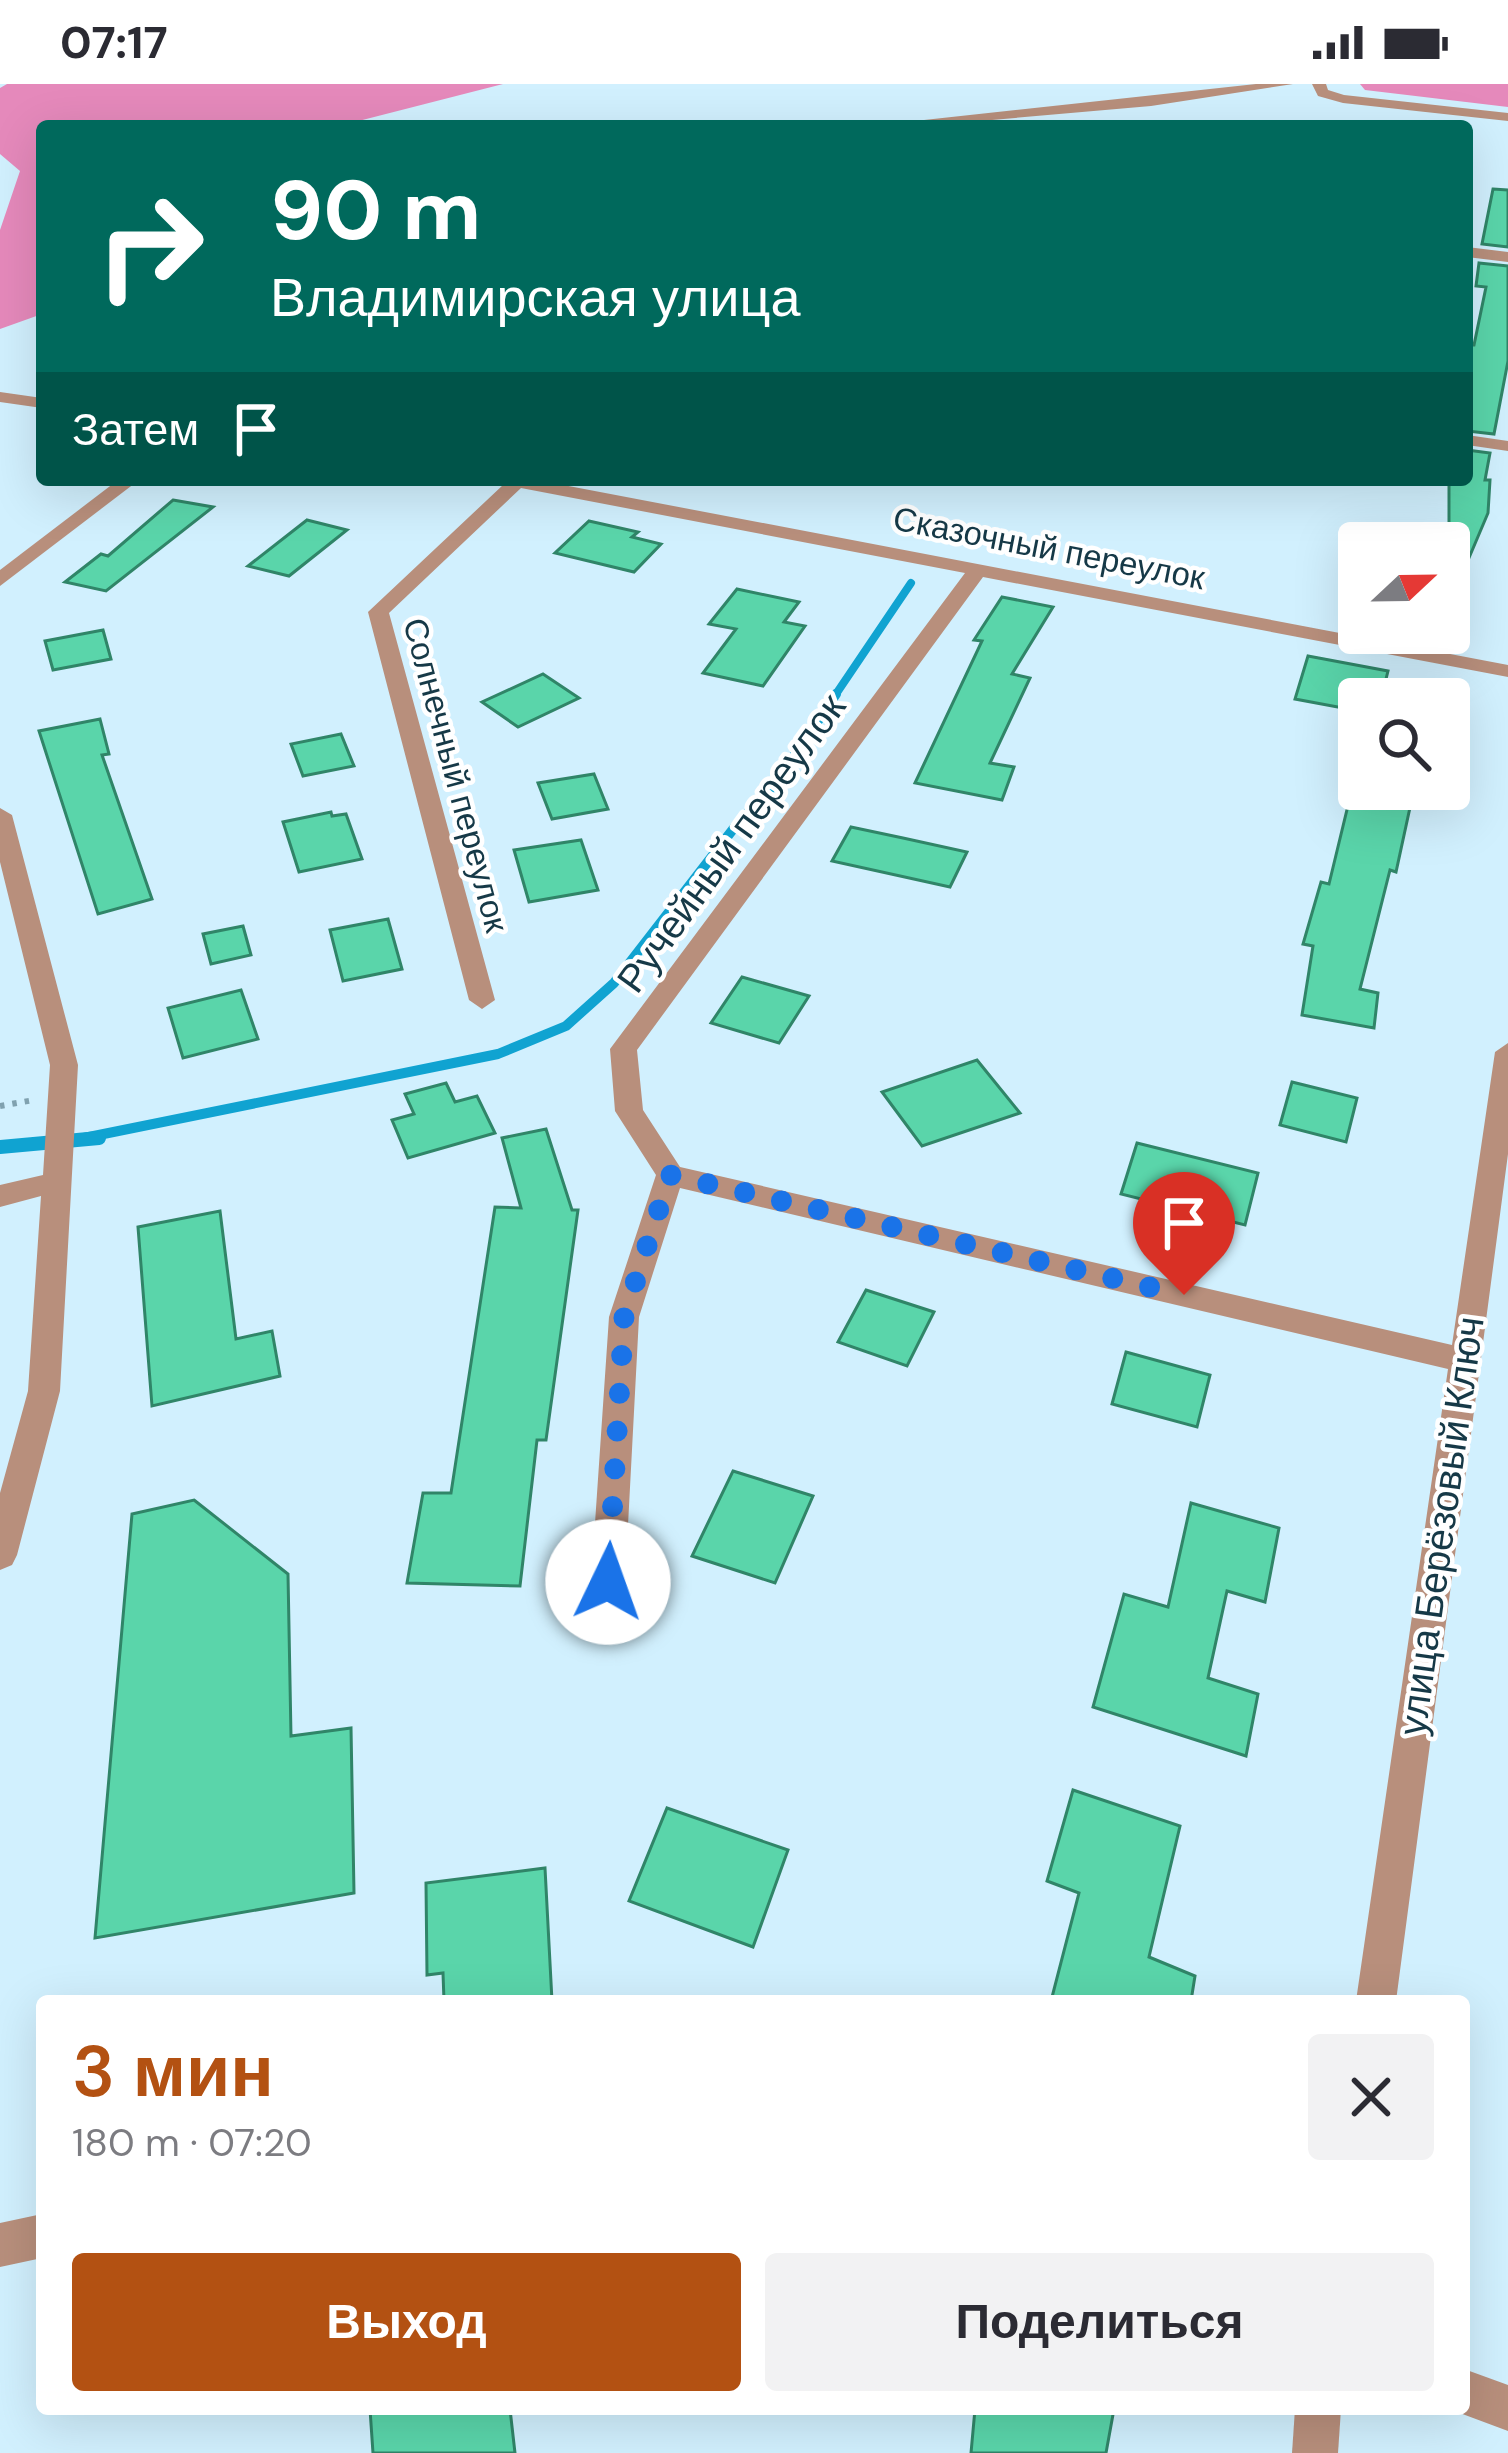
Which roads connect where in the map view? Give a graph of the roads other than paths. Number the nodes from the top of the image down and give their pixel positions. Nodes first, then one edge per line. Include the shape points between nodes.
1 (1286, 84) edge
2 (1319, 84) edge
3 (1508, 117) edge
4 (946, 120) edge
5 (1473, 253) edge
6 (1508, 257) edge
7 (0, 397) edge
8 (36, 403) edge
9 (1473, 441) edge
10 (1508, 446) edge
11 (122, 486) edge
12 (513, 486) edge
13 (538, 486) edge
14 (979, 568) junction
15 (0, 580) edge
16 (1508, 671) edge
17 (0, 815) edge
18 (482, 1000) dead end
19 (1508, 1052) edge
20 (670, 1175) junction
21 (54, 1183) junction
22 (0, 1196) edge
23 (1464, 1360) junction
24 (0, 1555) edge
25 (608, 1582) dead end
26 (1377, 1995) edge
27 (36, 2237) edge
28 (0, 2246) edge
29 (1470, 2394) edge
30 (1508, 2408) edge
31 (1318, 2415) edge
32 (1315, 2453) edge

1 - 4 street
2 - 3 street via 1342,99
5 - 6 street
7 - 8 street
9 - 10 street
11 - 15 street
12 - 18 street, Солнечный переулок via 378,612
13 - 14 street, Сказочный переулок
14 - 16 street, Сказочный переулок
14 - 20 street, Ручейный переулок via 623,1049 629,1111
17 - 21 street via 64,1065
19 - 23 street, улица Берёзовый Ключ
20 - 23 street
20 - 25 street via 624,1317
21 - 22 street
21 - 24 street via 44,1390
23 - 26 street, улица Берёзовый Ключ
27 - 28 street
29 - 30 street
31 - 32 street

